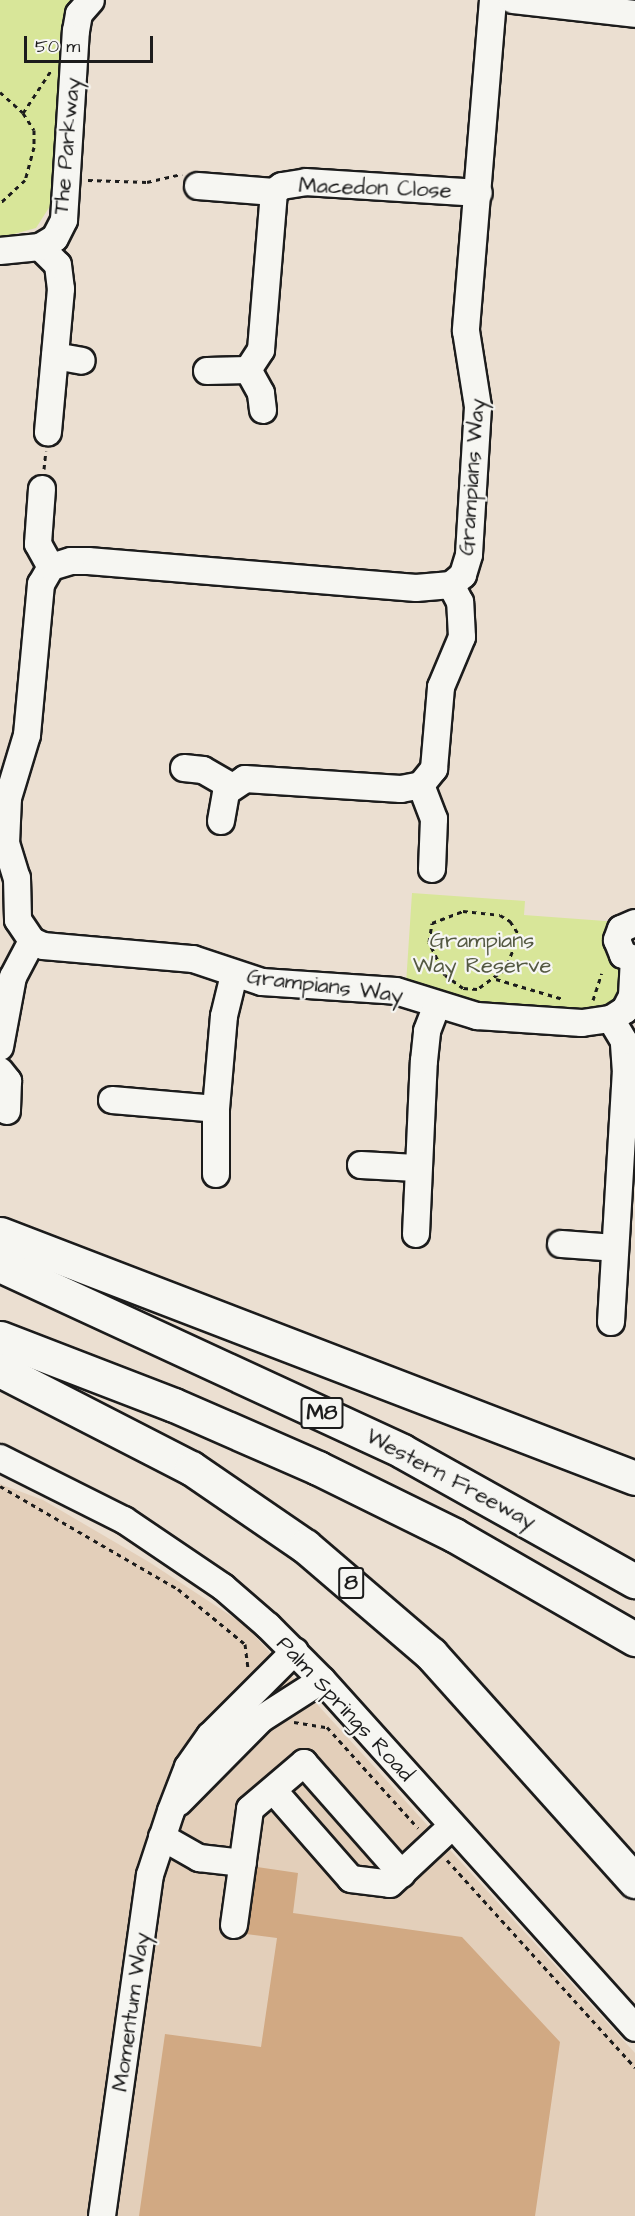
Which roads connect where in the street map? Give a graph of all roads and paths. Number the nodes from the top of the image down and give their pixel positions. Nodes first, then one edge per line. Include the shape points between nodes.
1 (91, 0) edge
2 (493, 0) edge
3 (513, 0) edge
4 (635, 14) edge
5 (53, 65) dead end
6 (0, 92) edge
7 (23, 113) junction
8 (83, 180) dead end
9 (191, 180) joint
10 (274, 192) junction
11 (479, 193) junction
12 (0, 203) edge
13 (40, 247) junction
14 (0, 251) edge
15 (55, 356) junction
16 (82, 361) dead end
17 (248, 370) junction
18 (207, 371) dead end
19 (263, 410) dead end
20 (48, 432) joint
21 (42, 489) joint
22 (51, 567) junction
23 (451, 585) junction
24 (184, 768) dead end
25 (421, 785) junction
26 (231, 786) junction
27 (221, 821) dead end
28 (432, 869) dead end
29 (635, 923) edge
30 (32, 941) junction
31 (634, 959) edge
32 (602, 973) dead end
33 (234, 975) junction
34 (496, 979) junction
35 (569, 1001) dead end
36 (437, 1005) junction
37 (601, 1013) junction
38 (0, 1047) edge
39 (0, 1071) edge
40 (112, 1100) dead end
41 (216, 1109) junction
42 (7, 1112) dead end
43 (628, 1145) edge
44 (361, 1166) dead end
45 (416, 1168) junction
46 (216, 1174) dead end
47 (0, 1234) edge
48 (416, 1234) dead end
49 (561, 1244) dead end
50 (615, 1248) junction
51 (0, 1265) edge
52 (611, 1322) dead end
53 (0, 1338) edge
54 (0, 1370) edge
55 (0, 1458) edge
56 (635, 1478) edge
57 (0, 1486) edge
58 (635, 1581) edge
59 (635, 1639) edge
60 (295, 1652) junction
61 (322, 1680) junction
62 (260, 1687) junction
63 (279, 1708) junction
64 (273, 1790) junction
65 (171, 1811) junction
66 (452, 1826) junction
67 (162, 1837) junction
68 (433, 1844) junction
69 (243, 1863) junction
70 (402, 1874) junction
71 (635, 1881) edge
72 (234, 1926) dead end
73 (635, 2028) edge
74 (635, 2067) edge
75 (102, 2216) edge

1 - 13 street, The Parkway via 79,14 76,32 63,220 55,238
2 - 11 street, Grampians Way
3 - 4 street
5 - 7 path
6 - 7 path
7 - 12 path via 34,130 30,166 25,180
8 - 9 path
9 - 10 street, Macedon Close
10 - 11 street, Macedon Close via 282,186 306,182
10 - 17 street, Macedon Close via 261,350
11 - 23 street, Grampians Way via 466,331 478,407 469,555 463,575
13 - 14 street
13 - 15 street via 58,265 62,289
15 - 16 street
15 - 20 street
17 - 18 street
17 - 19 street via 261,393
20 - 21 path
21 - 22 street via 38,544
22 - 23 street, Grampians Way via 71,561 416,588
22 - 30 street via 41,584 27,735 11,784 5,831 17,878 18,920
23 - 25 street via 460,602 462,637 441,687 434,769
24 - 26 street via 204,770
25 - 26 street via 401,789 253,778
25 - 28 street via 434,819
26 - 27 street via 223,801
29 - 31 street via 621,929 617,940 620,951
30 - 33 street, Grampians Way via 54,949 193,959
30 - 38 street via 13,977
31 - 37 street via 632,996 626,1010
32 - 37 path
33 - 36 street, Grampians Way via 272,983 396,992
33 - 41 street via 224,1016
34 - 34 path via 511,962 518,942 517,929 510,921 488,913 463,911 432,923 429,942 445,975 471,989
34 - 35 path
36 - 37 street, Grampians Way via 477,1016 582,1023
36 - 45 street via 427,1031
37 - 43 street via 626,1053
39 - 42 street via 8,1082
40 - 41 street
41 - 46 street
43 - 50 street
44 - 45 street
45 - 48 street
47 - 56 highway
49 - 50 street
50 - 52 street
51 - 58 highway, Western Freeway / M8 via 402,1451
53 - 59 highway, M8 via 318,1468 464,1540
54 - 71 highway, 8 via 191,1468 305,1546 432,1654
55 - 60 street, Palm Springs Road via 79,1496 161,1544 223,1587
57 - 62 path via 178,1590 245,1644 247,1667
60 - 61 street, Palm Springs Road
60 - 62 street, Momentum Way
61 - 63 street, Momentum Way
61 - 66 street, Palm Springs Road
62 - 65 street, Momentum Way via 188,1767
63 - 65 street, Momentum Way via 224,1754
63 - 68 path via 297,1725 327,1727
64 - 69 street via 250,1809
64 - 70 street via 351,1879 390,1884
64 - 70 street via 304,1763
65 - 67 street, Momentum Way
66 - 68 street
66 - 73 street, Palm Springs Road
67 - 69 street via 198,1858
67 - 75 street, Momentum Way via 150,1875
68 - 70 street
68 - 74 path
69 - 72 street

